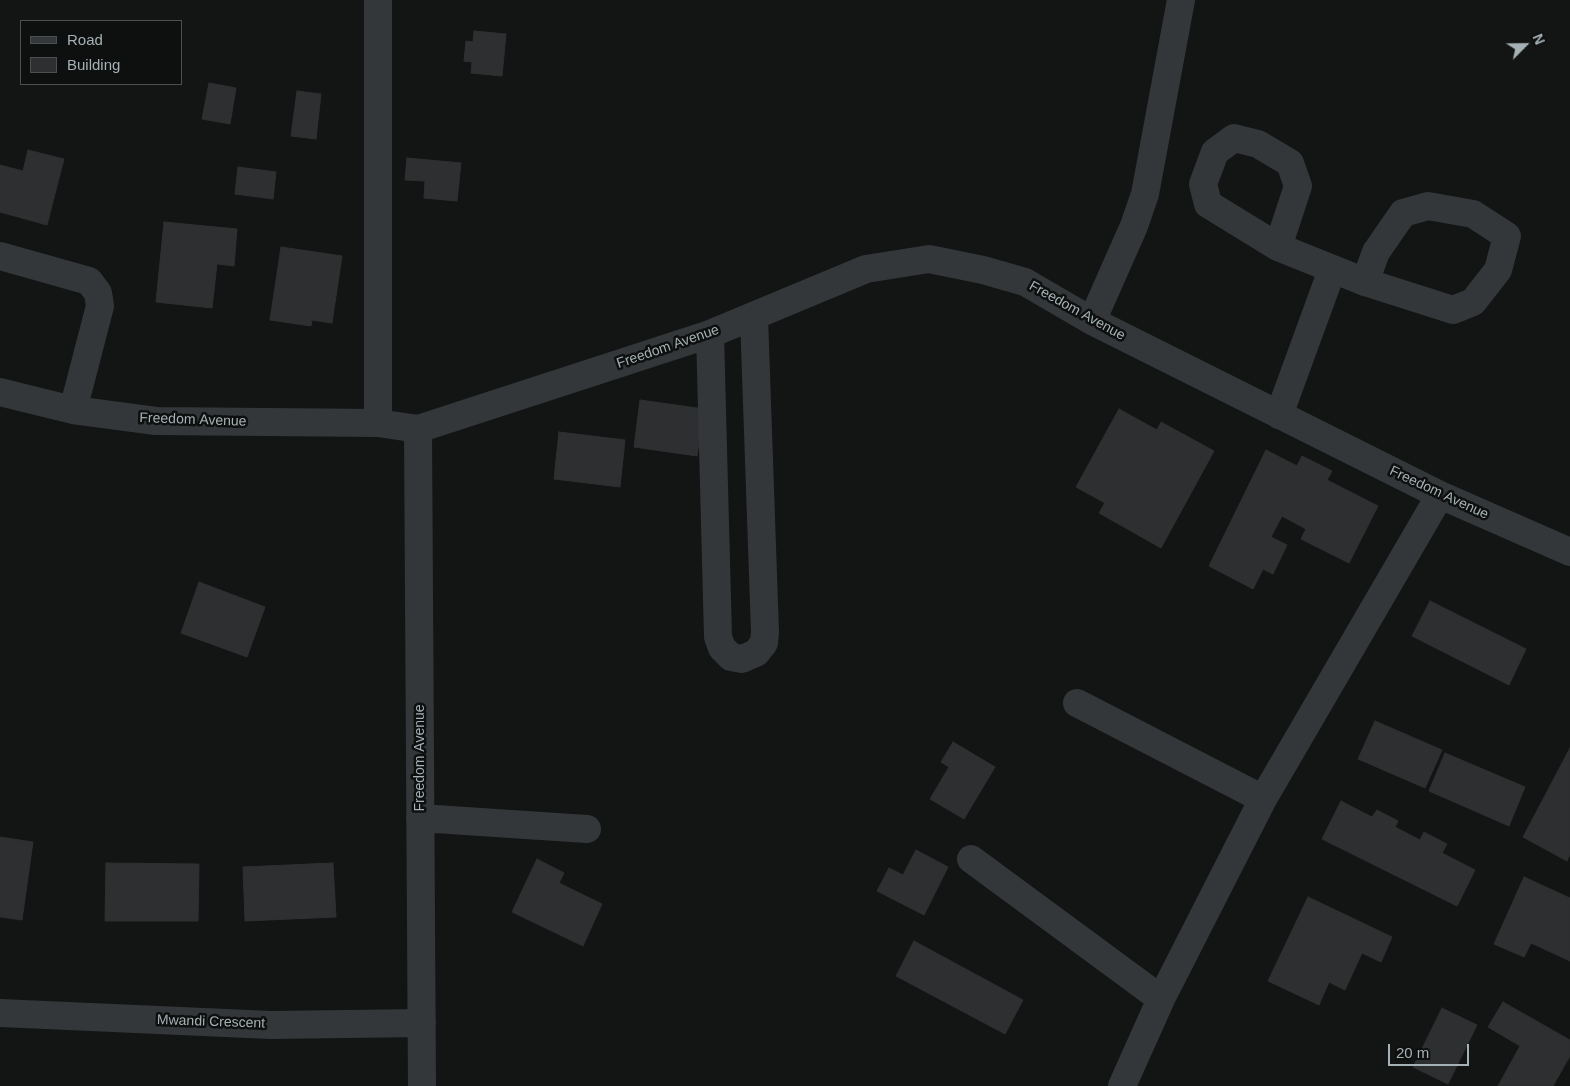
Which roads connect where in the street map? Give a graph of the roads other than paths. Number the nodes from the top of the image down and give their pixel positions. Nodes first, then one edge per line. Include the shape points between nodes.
1 (378, 0) edge
2 (1182, 0) edge
3 (1278, 247) dead end
4 (0, 256) edge
5 (1332, 270) junction
6 (1365, 282) junction
7 (754, 317) junction
8 (1092, 321) junction
9 (710, 334) junction
10 (0, 392) edge
11 (73, 410) junction
12 (1279, 415) junction
13 (378, 423) junction
14 (418, 430) junction
15 (1440, 495) junction
16 (1570, 552) edge
17 (1077, 704) dead end
18 (1263, 799) junction
19 (420, 818) junction
20 (587, 828) dead end
21 (971, 859) dead end
22 (1160, 999) junction
23 (0, 1013) edge
24 (422, 1023) junction
25 (422, 1086) edge
26 (1122, 1086) edge

1 - 13 street
2 - 8 street via 1145,194
3 - 5 street
4 - 11 street via 90,281 98,293 100,306
5 - 6 street
5 - 12 street
6 - 6 street via 1453,310 1473,302 1498,270 1507,236 1473,214 1428,206 1403,213 1376,252
7 - 8 street, Freedom Avenue via 866,269 929,259 1025,282
7 - 9 street, Freedom Avenue
7 - 9 street via 765,632 764,643 756,653 742,659 731,657 722,648 718,637
8 - 12 street, Freedom Avenue
9 - 14 street, Freedom Avenue
10 - 11 street, Freedom Avenue
11 - 13 street, Freedom Avenue via 156,421
12 - 15 street, Freedom Avenue
13 - 14 street, Freedom Avenue
14 - 19 street, Freedom Avenue
15 - 16 street, Freedom Avenue
15 - 18 street
17 - 18 street
18 - 22 street
19 - 20 street
19 - 24 street, Freedom Avenue
21 - 22 street
22 - 26 street
23 - 24 street, Mwandi Crescent via 271,1025
24 - 25 street, Freedom Avenue

